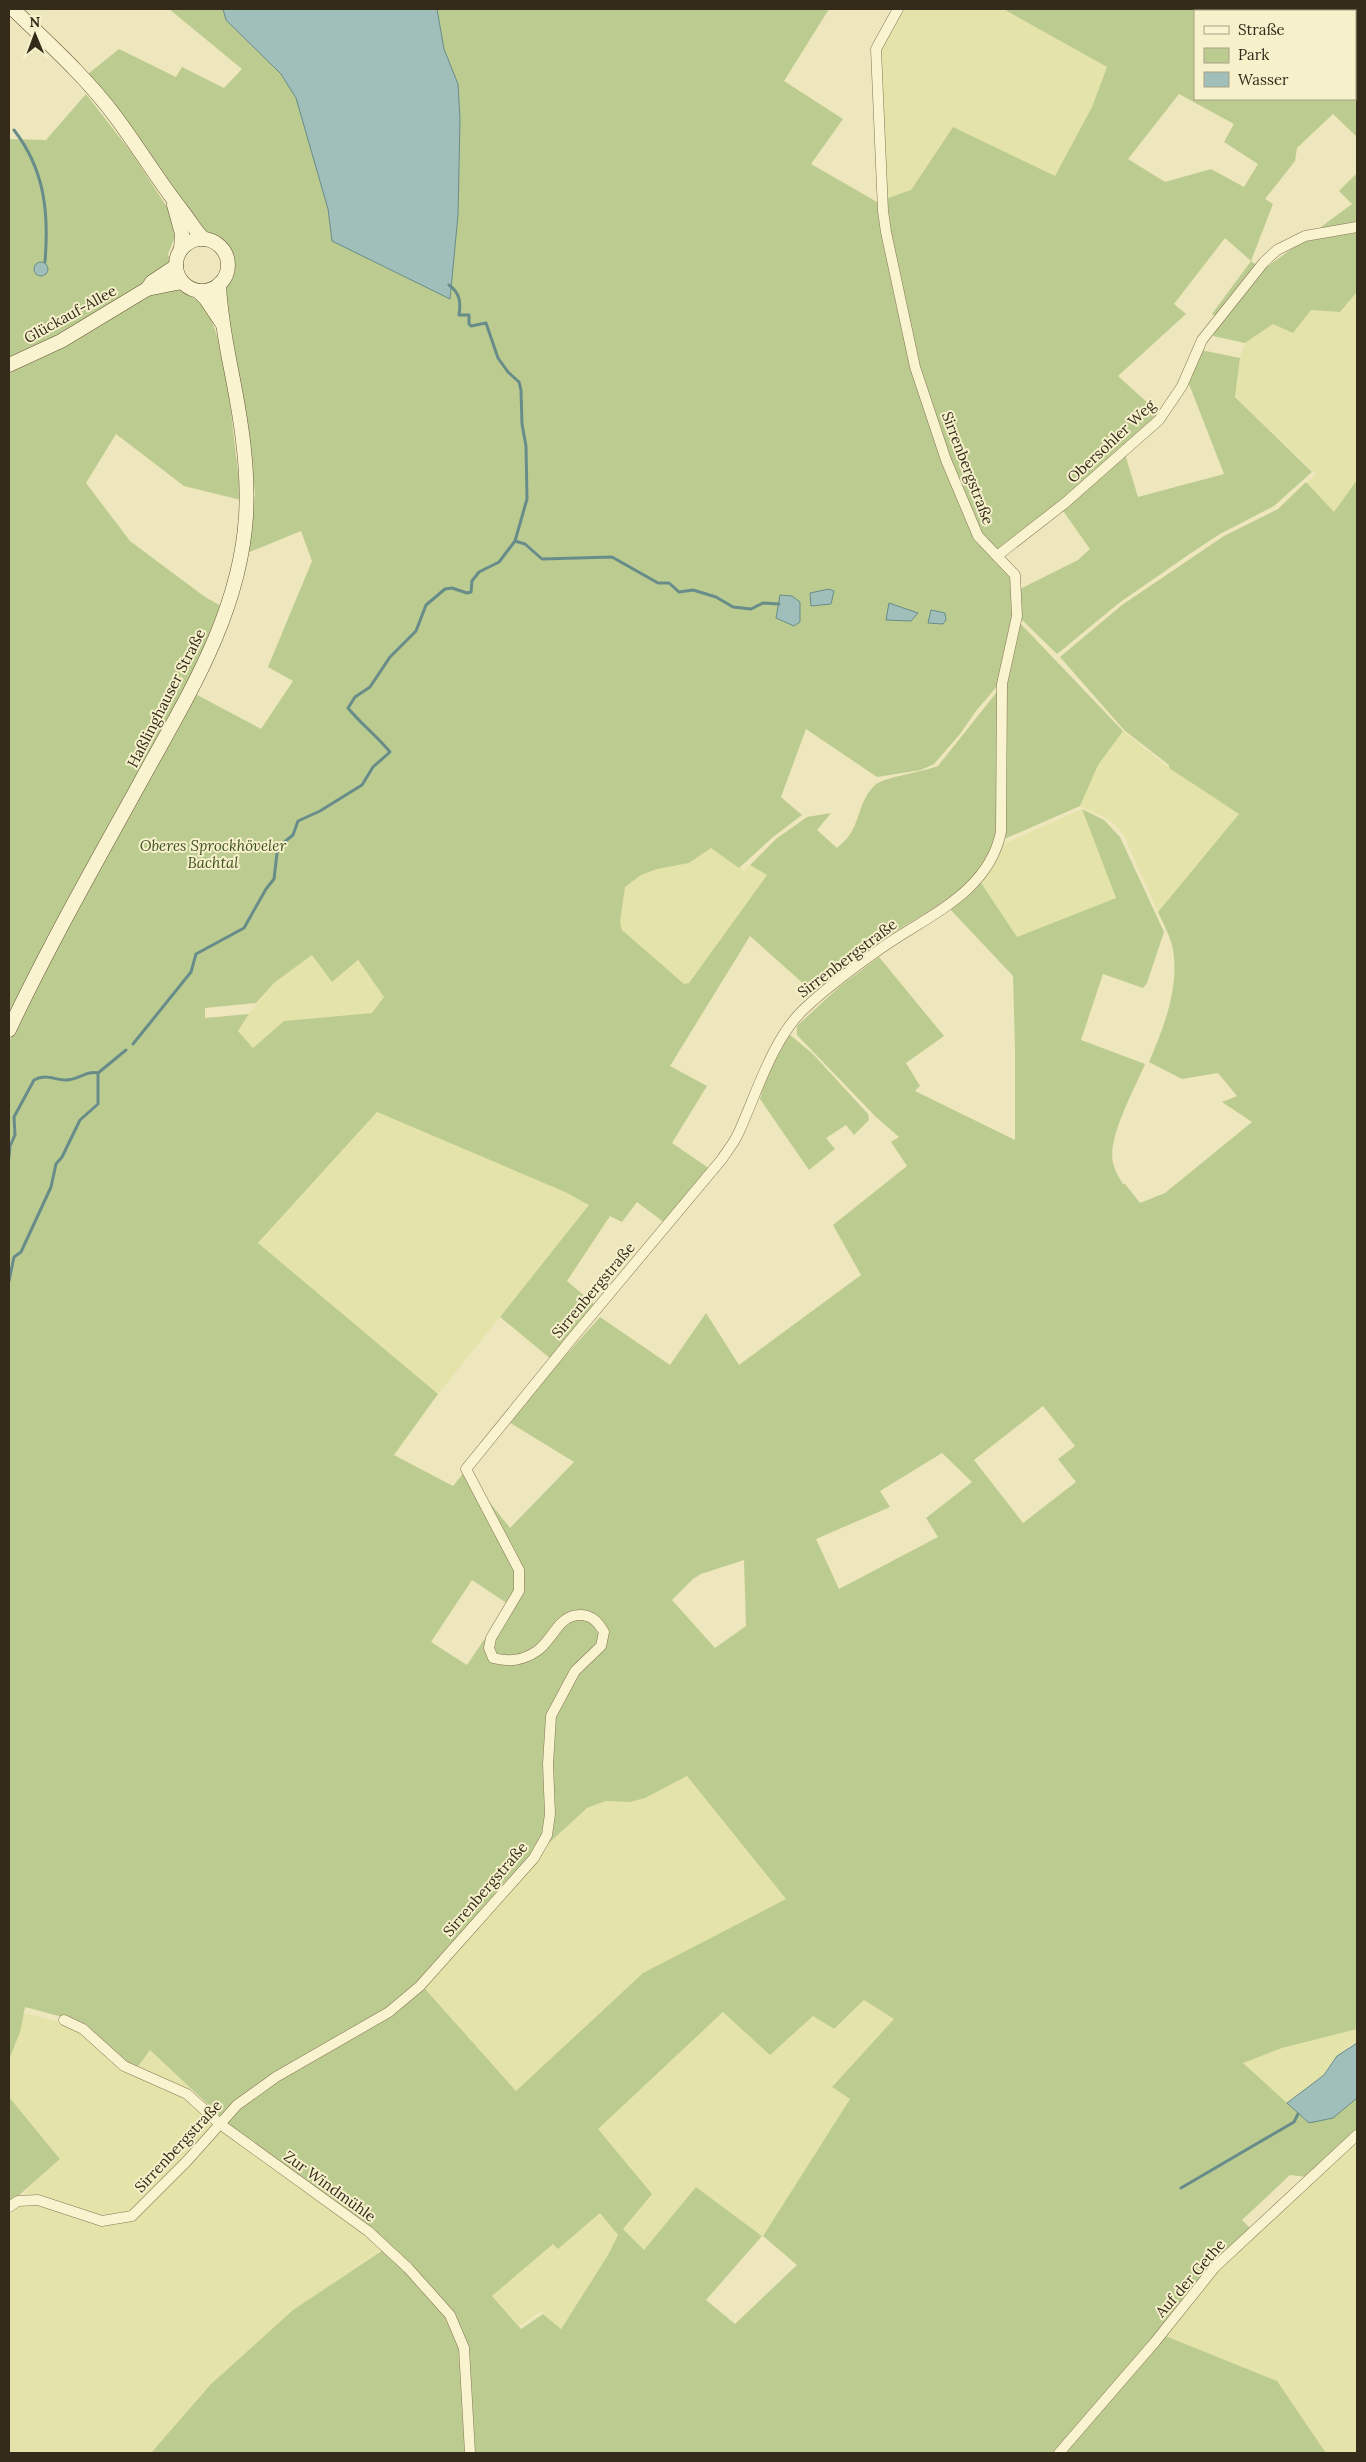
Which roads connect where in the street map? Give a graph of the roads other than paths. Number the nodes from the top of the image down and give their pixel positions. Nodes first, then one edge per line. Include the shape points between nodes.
1 (13, 9) edge
2 (898, 9) edge
3 (173, 202) junction
4 (1357, 226) edge
5 (204, 239) junction
6 (181, 249) junction
7 (176, 266) junction
8 (182, 282) junction
9 (219, 284) junction
10 (147, 289) junction
11 (198, 290) junction
12 (222, 324) junction
13 (9, 365) edge
14 (997, 556) junction
15 (9, 1030) edge
16 (64, 2020) dead end
17 (220, 2124) junction
18 (1357, 2135) edge
19 (9, 2206) edge
20 (470, 2453) edge
21 (1059, 2453) edge

1 - 3 main road via 114,114
2 - 14 street, Sirrenbergstraße via 876,50 886,232 915,366 946,460 978,536
3 - 5 main road
3 - 6 main road via 182,234
4 - 14 street, Obersohler Weg via 1305,236 1277,250 1202,340 1182,386 1159,420 1061,507
5 - 6 main road via 193,241
5 - 9 main road via 215,243 226,257 226,274
6 - 7 main road
7 - 8 main road
7 - 10 main road, Glückauf-Allee
8 - 10 main road, Glückauf-Allee
8 - 11 main road
9 - 11 main road via 211,289
9 - 12 main road, Haßlinghauser Straße
10 - 13 main road, Glückauf-Allee via 61,341
11 - 12 main road, Haßlinghauser Straße
12 - 15 main road, Haßlinghauser Straße via 242,427 246,493 240,563 227,609 195,683
14 - 17 street, Sirrenbergstraße via 1015,575 1017,616 1002,684 1001,832 994,855 969,889 950,905 880,948 802,1011 786,1030 737,1136 722,1159 466,1469 519,1570 519,1591 491,1638 489,1648 493,1658 519,1660 538,1650 571,1615 587,1615 604,1632 601,1646 574,1671 551,1716 547,1835 534,1858 420,1986 388,2012 258,2090 237,2105
16 - 17 street, Zur Windmühle via 83,2029 124,2066 188,2094
17 - 19 street, Sirrenbergstraße via 132,2216 102,2221 38,2200 18,2201
17 - 20 street, Zur Windmühle via 368,2231 408,2268 450,2315 464,2348
18 - 21 street, Auf der Gethe via 1215,2267

